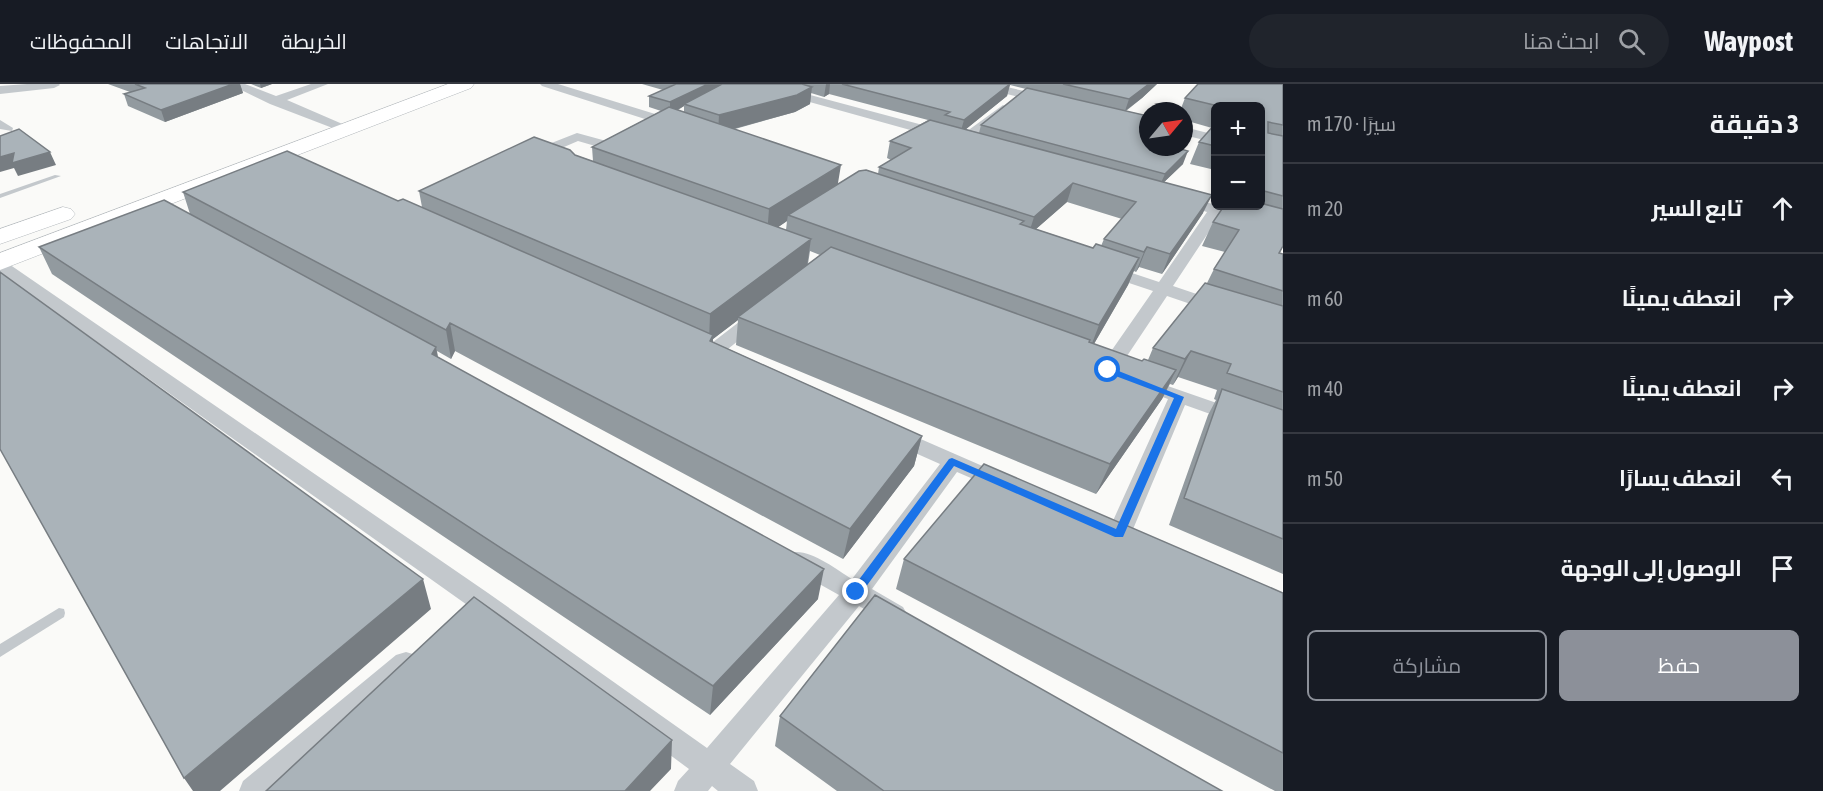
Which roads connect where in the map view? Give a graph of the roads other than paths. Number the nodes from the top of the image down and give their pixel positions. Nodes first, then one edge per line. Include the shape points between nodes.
1 (236, 84) edge
2 (322, 84) edge
3 (417, 84) edge
4 (465, 84) edge
5 (546, 84) edge
6 (756, 84) edge
7 (981, 84) edge
8 (54, 85) edge
9 (0, 90) edge
10 (1021, 94) junction
11 (274, 101) junction
12 (1056, 102) edge
13 (686, 112) edge
14 (322, 119) junction
15 (667, 122) junction
16 (348, 129) junction
17 (689, 129) edge
18 (646, 132) edge
19 (1193, 133) edge
20 (1211, 138) edge
21 (274, 157) junction
22 (598, 158) edge
23 (518, 162) edge
24 (193, 166) dead end
25 (296, 167) edge
26 (57, 176) dead end
27 (0, 196) edge
28 (1170, 197) edge
29 (151, 204) junction
30 (84, 206) dead end
31 (1211, 209) edge
32 (1216, 210) joint
33 (172, 215) edge
34 (1283, 228) edge
35 (0, 237) edge
36 (0, 264) edge
37 (1087, 264) edge
38 (1164, 289) junction
39 (768, 308) edge
40 (1240, 315) edge
41 (690, 343) edge
42 (711, 353) junction
43 (732, 362) edge
44 (1179, 397) junction
45 (879, 429) edge
46 (1283, 433) edge
47 (952, 462) junction
48 (1015, 489) edge
49 (1098, 525) edge
50 (1119, 534) junction
51 (1141, 544) edge
52 (783, 552) edge
53 (856, 592) junction
54 (59, 613) dead end
55 (917, 626) edge
56 (425, 646) edge
57 (0, 651) edge
58 (710, 766) junction
59 (254, 791) edge
60 (689, 791) edge
61 (743, 791) edge

1 - 11 street
2 - 11 street
3 - 14 main road
4 - 16 main road
5 - 15 street
6 - 10 street via 969,142
7 - 10 street
8 - 9 street
10 - 12 street
11 - 14 street
13 - 15 street
14 - 16 street
14 - 24 main road
15 - 17 street
15 - 18 street
16 - 21 main road
19 - 20 street
21 - 25 street
21 - 29 main road
22 - 23 street via 622,145 577,137
26 - 27 lane
28 - 31 street
29 - 33 street
29 - 36 main road
30 - 35 main road
32 - 34 street
32 - 38 street
36 - 58 street via 470,608
37 - 38 street
38 - 40 street
38 - 44 street via 1102,368
39 - 42 street
41 - 42 street
42 - 43 street
44 - 46 street
44 - 50 street
45 - 47 street
47 - 48 street
47 - 53 street
49 - 50 street
50 - 51 street
52 - 53 street
53 - 55 street
53 - 58 street
54 - 57 lane
56 - 59 street
58 - 60 street
58 - 61 street

